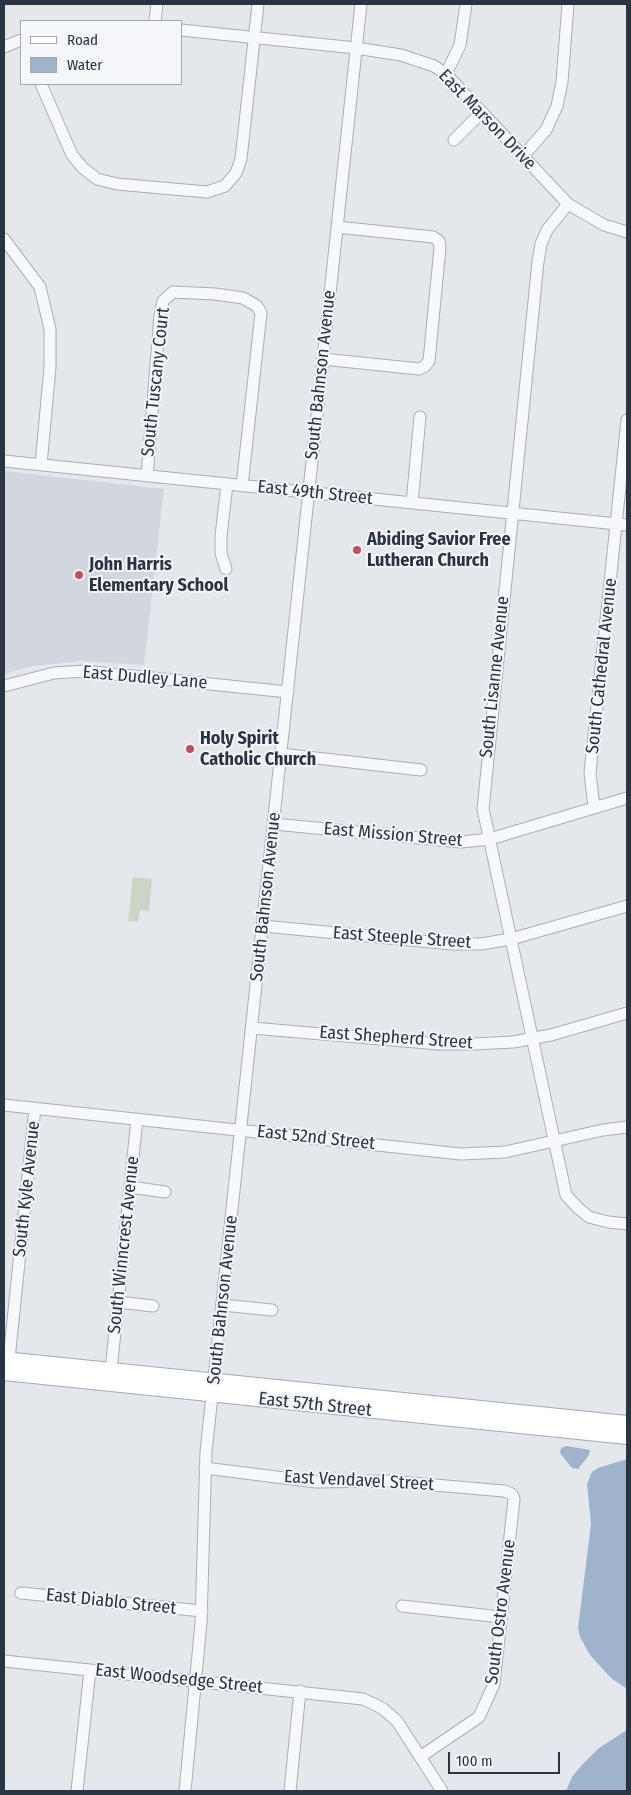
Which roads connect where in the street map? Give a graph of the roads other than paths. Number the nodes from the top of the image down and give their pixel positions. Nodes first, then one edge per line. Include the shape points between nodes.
1 (157, 4) edge
2 (258, 4) edge
3 (361, 4) edge
4 (466, 4) edge
5 (568, 4) edge
6 (155, 20) edge
7 (182, 30) edge
8 (254, 37) junction
9 (20, 40) edge
10 (4, 47) edge
11 (356, 48) junction
12 (446, 74) junction
13 (41, 85) edge
14 (482, 112) junction
15 (454, 140) dead end
16 (522, 156) junction
17 (568, 204) junction
18 (337, 227) junction
19 (627, 232) edge
20 (4, 239) edge
21 (323, 358) junction
22 (420, 417) dead end
23 (627, 420) edge
24 (4, 461) edge
25 (41, 465) junction
26 (147, 476) junction
27 (227, 484) junction
28 (242, 486) junction
29 (308, 493) junction
30 (412, 503) junction
31 (512, 514) junction
32 (622, 524) edge
33 (226, 569) dead end
34 (4, 686) edge
35 (288, 692) junction
36 (281, 754) junction
37 (421, 770) dead end
38 (627, 798) edge
39 (594, 807) junction
40 (274, 824) junction
41 (490, 839) junction
42 (627, 906) edge
43 (263, 926) junction
44 (510, 939) junction
45 (627, 1013) edge
46 (252, 1028) junction
47 (532, 1038) junction
48 (4, 1105) edge
49 (35, 1108) junction
50 (136, 1120) junction
51 (627, 1127) edge
52 (241, 1130) junction
53 (553, 1141) junction
54 (130, 1187) junction
55 (165, 1192) dead end
56 (627, 1224) edge
57 (118, 1302) junction
58 (222, 1305) junction
59 (153, 1306) dead end
60 (272, 1310) dead end
61 (6, 1364) edge
62 (110, 1370) junction
63 (213, 1388) junction
64 (627, 1423) edge
65 (627, 1437) edge
66 (205, 1468) junction
67 (512, 1494) joint
68 (21, 1593) dead end
69 (402, 1606) dead end
70 (202, 1611) junction
71 (501, 1617) junction
72 (4, 1661) edge
73 (90, 1670) junction
74 (196, 1681) junction
75 (300, 1691) junction
76 (420, 1757) junction
77 (77, 1791) edge
78 (185, 1791) edge
79 (291, 1791) edge
80 (442, 1791) edge

1 - 6 street
2 - 8 street
3 - 11 street, South Bahnson Avenue
4 - 12 street via 460,45
5 - 16 street via 557,106 546,130
7 - 8 street, East Marson Drive
8 - 11 street, East Marson Drive
8 - 13 street via 241,159 236,173 225,186 207,192 117,184 98,179 82,168 72,155
9 - 10 street
11 - 12 street, East Marson Drive via 418,60
11 - 18 street, South Bahnson Avenue
12 - 14 street, East Marson Drive
14 - 15 street
14 - 16 street, East Marson Drive
16 - 17 street, East Marson Drive
17 - 19 street, East Marson Drive via 604,225
17 - 31 street, South Lisanne Avenue via 547,230 541,244
18 - 21 street, South Bahnson Avenue
18 - 21 street via 433,237 439,241 429,361 419,369
20 - 25 street via 40,287 50,329 50,367
21 - 29 street, South Bahnson Avenue
22 - 30 street
23 - 32 street, South Cathedral Avenue
24 - 25 street, East 49th Street
25 - 26 street, East 49th Street
26 - 27 street, East 49th Street
26 - 28 street, South Tuscany Court via 163,301 173,292 207,293 243,298 257,306 261,313
27 - 28 street, East 49th Street
27 - 33 street via 221,536
28 - 29 street, East 49th Street
29 - 30 street, East 49th Street
29 - 35 street, South Bahnson Avenue
30 - 31 street, East 49th Street
31 - 32 street, East 49th Street
31 - 41 street, South Lisanne Avenue via 483,798
32 - 39 street, South Cathedral Avenue via 590,773
34 - 35 street, East Dudley Lane via 54,673 84,671
35 - 36 street, South Bahnson Avenue
36 - 37 street
36 - 40 street, South Bahnson Avenue
38 - 39 street, East Mission Street
39 - 41 street, East Mission Street
40 - 41 street, East Mission Street via 445,842
40 - 43 street, South Bahnson Avenue
41 - 44 street, South Lisanne Avenue
42 - 44 street, East Steeple Street
43 - 44 street, East Steeple Street via 452,944
43 - 46 street, South Bahnson Avenue
44 - 47 street, South Lisanne Avenue
45 - 47 street, East Shepherd Street
46 - 47 street, East Shepherd Street via 439,1044 484,1044
46 - 52 street, South Bahnson Avenue
47 - 53 street, South Lisanne Avenue
48 - 49 street, East 52nd Street
49 - 50 street, East 52nd Street
49 - 61 street, South Kyle Avenue
50 - 52 street, East 52nd Street
50 - 54 street, South Winncrest Avenue
51 - 53 street, East 52nd Street
52 - 53 street, East 52nd Street via 461,1154 505,1152
52 - 58 street, South Bahnson Avenue
53 - 56 street, South Lisanne Avenue via 566,1195 589,1217
54 - 55 street
54 - 57 street, South Winncrest Avenue
57 - 59 street
57 - 62 street, South Winncrest Avenue
58 - 60 street
58 - 63 street, South Bahnson Avenue
61 - 62 main road, East 57th Street
61 - 63 main road, East 57th Street
62 - 63 main road, East 57th Street
63 - 64 main road, East 57th Street
63 - 65 main road, East 57th Street
63 - 66 street, South Bahnson Avenue
66 - 67 street, East Vendavel Street via 316,1482 388,1481 504,1490
66 - 70 street, South Bahnson Avenue
67 - 71 street, South Ostro Avenue
68 - 70 street, East Diablo Street
69 - 71 street
70 - 74 street, South Bahnson Avenue
71 - 76 street, South Ostro Avenue via 494,1684 479,1718
72 - 73 street, East Woodsedge Street
73 - 74 street, East Woodsedge Street
73 - 77 street
74 - 75 street, East Woodsedge Street
74 - 78 street, South Bahnson Avenue
75 - 76 street, East Woodsedge Street via 355,1697 376,1704 391,1715
75 - 79 street
76 - 80 street, East Woodsedge Street

